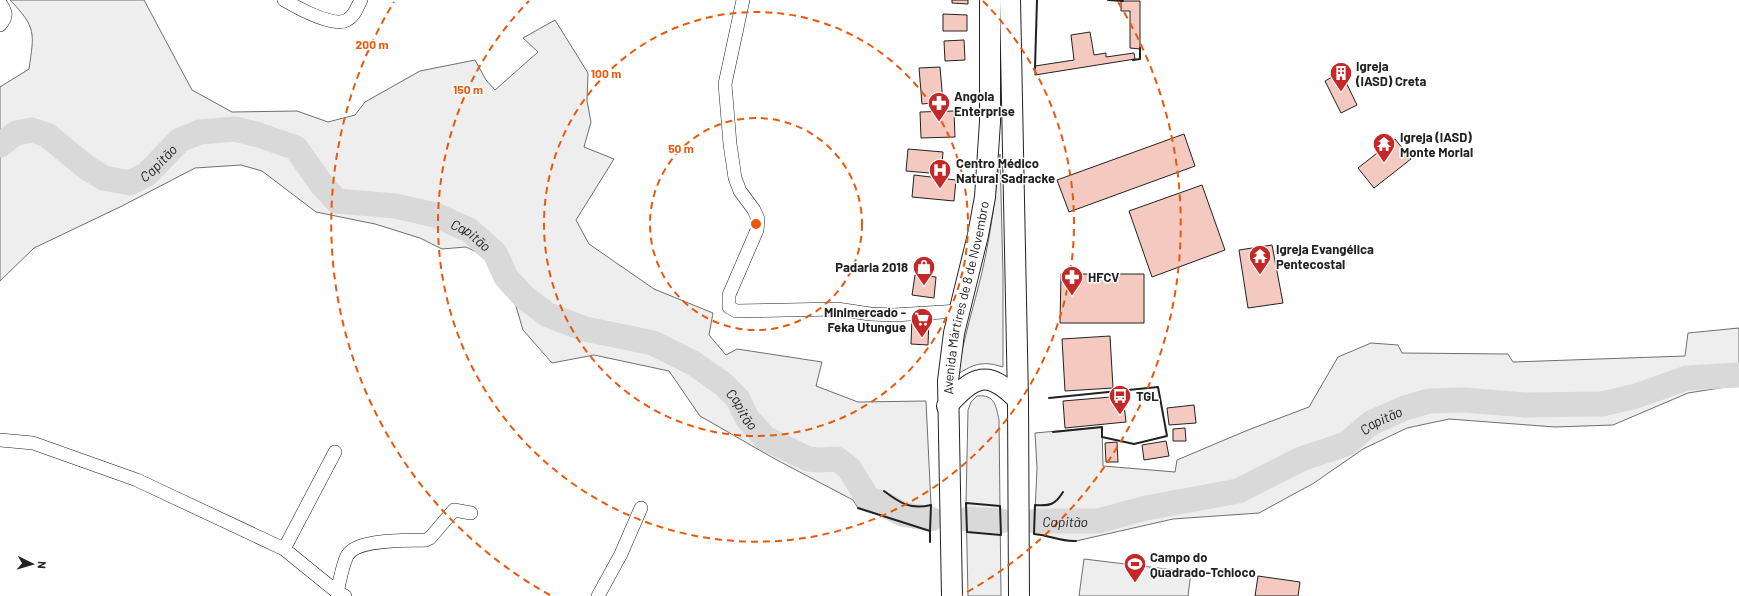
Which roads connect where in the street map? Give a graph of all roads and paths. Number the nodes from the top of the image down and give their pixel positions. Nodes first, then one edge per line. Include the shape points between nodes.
1 (284, 0) edge
2 (361, 0) edge
3 (743, 0) edge
4 (990, 0) edge
5 (1010, 0) edge
6 (0, 3) edge
7 (0, 25) edge
8 (958, 311) junction
9 (1018, 400) junction
10 (947, 406) junction
11 (0, 440) edge
12 (335, 452) dead end
13 (641, 508) dead end
14 (471, 513) dead end
15 (284, 549) junction
16 (341, 594) edge
17 (598, 596) edge
18 (952, 596) edge
19 (1019, 596) edge

1 - 2 street via 310,15 347,21 355,13
3 - 8 street via 725,84 735,178 758,219 757,230 729,295 729,308 736,311 837,309 894,315
4 - 8 main road, Avenida Mártires de 8 de Novembro via 991,84 986,182 978,235
5 - 9 main road
6 - 7 street via 6,13 6,18
8 - 10 main road, Avenida Mártires de 8 de Novembro via 950,356
9 - 10 main road via 994,380 982,379 967,385
9 - 19 main road
10 - 18 main road, Avenida Mártires de 8 de Novembro
11 - 15 street via 33,443 137,480
12 - 15 street
13 - 17 street via 621,554
14 - 16 street via 454,510 426,540 388,540 356,548 347,556
15 - 16 street

